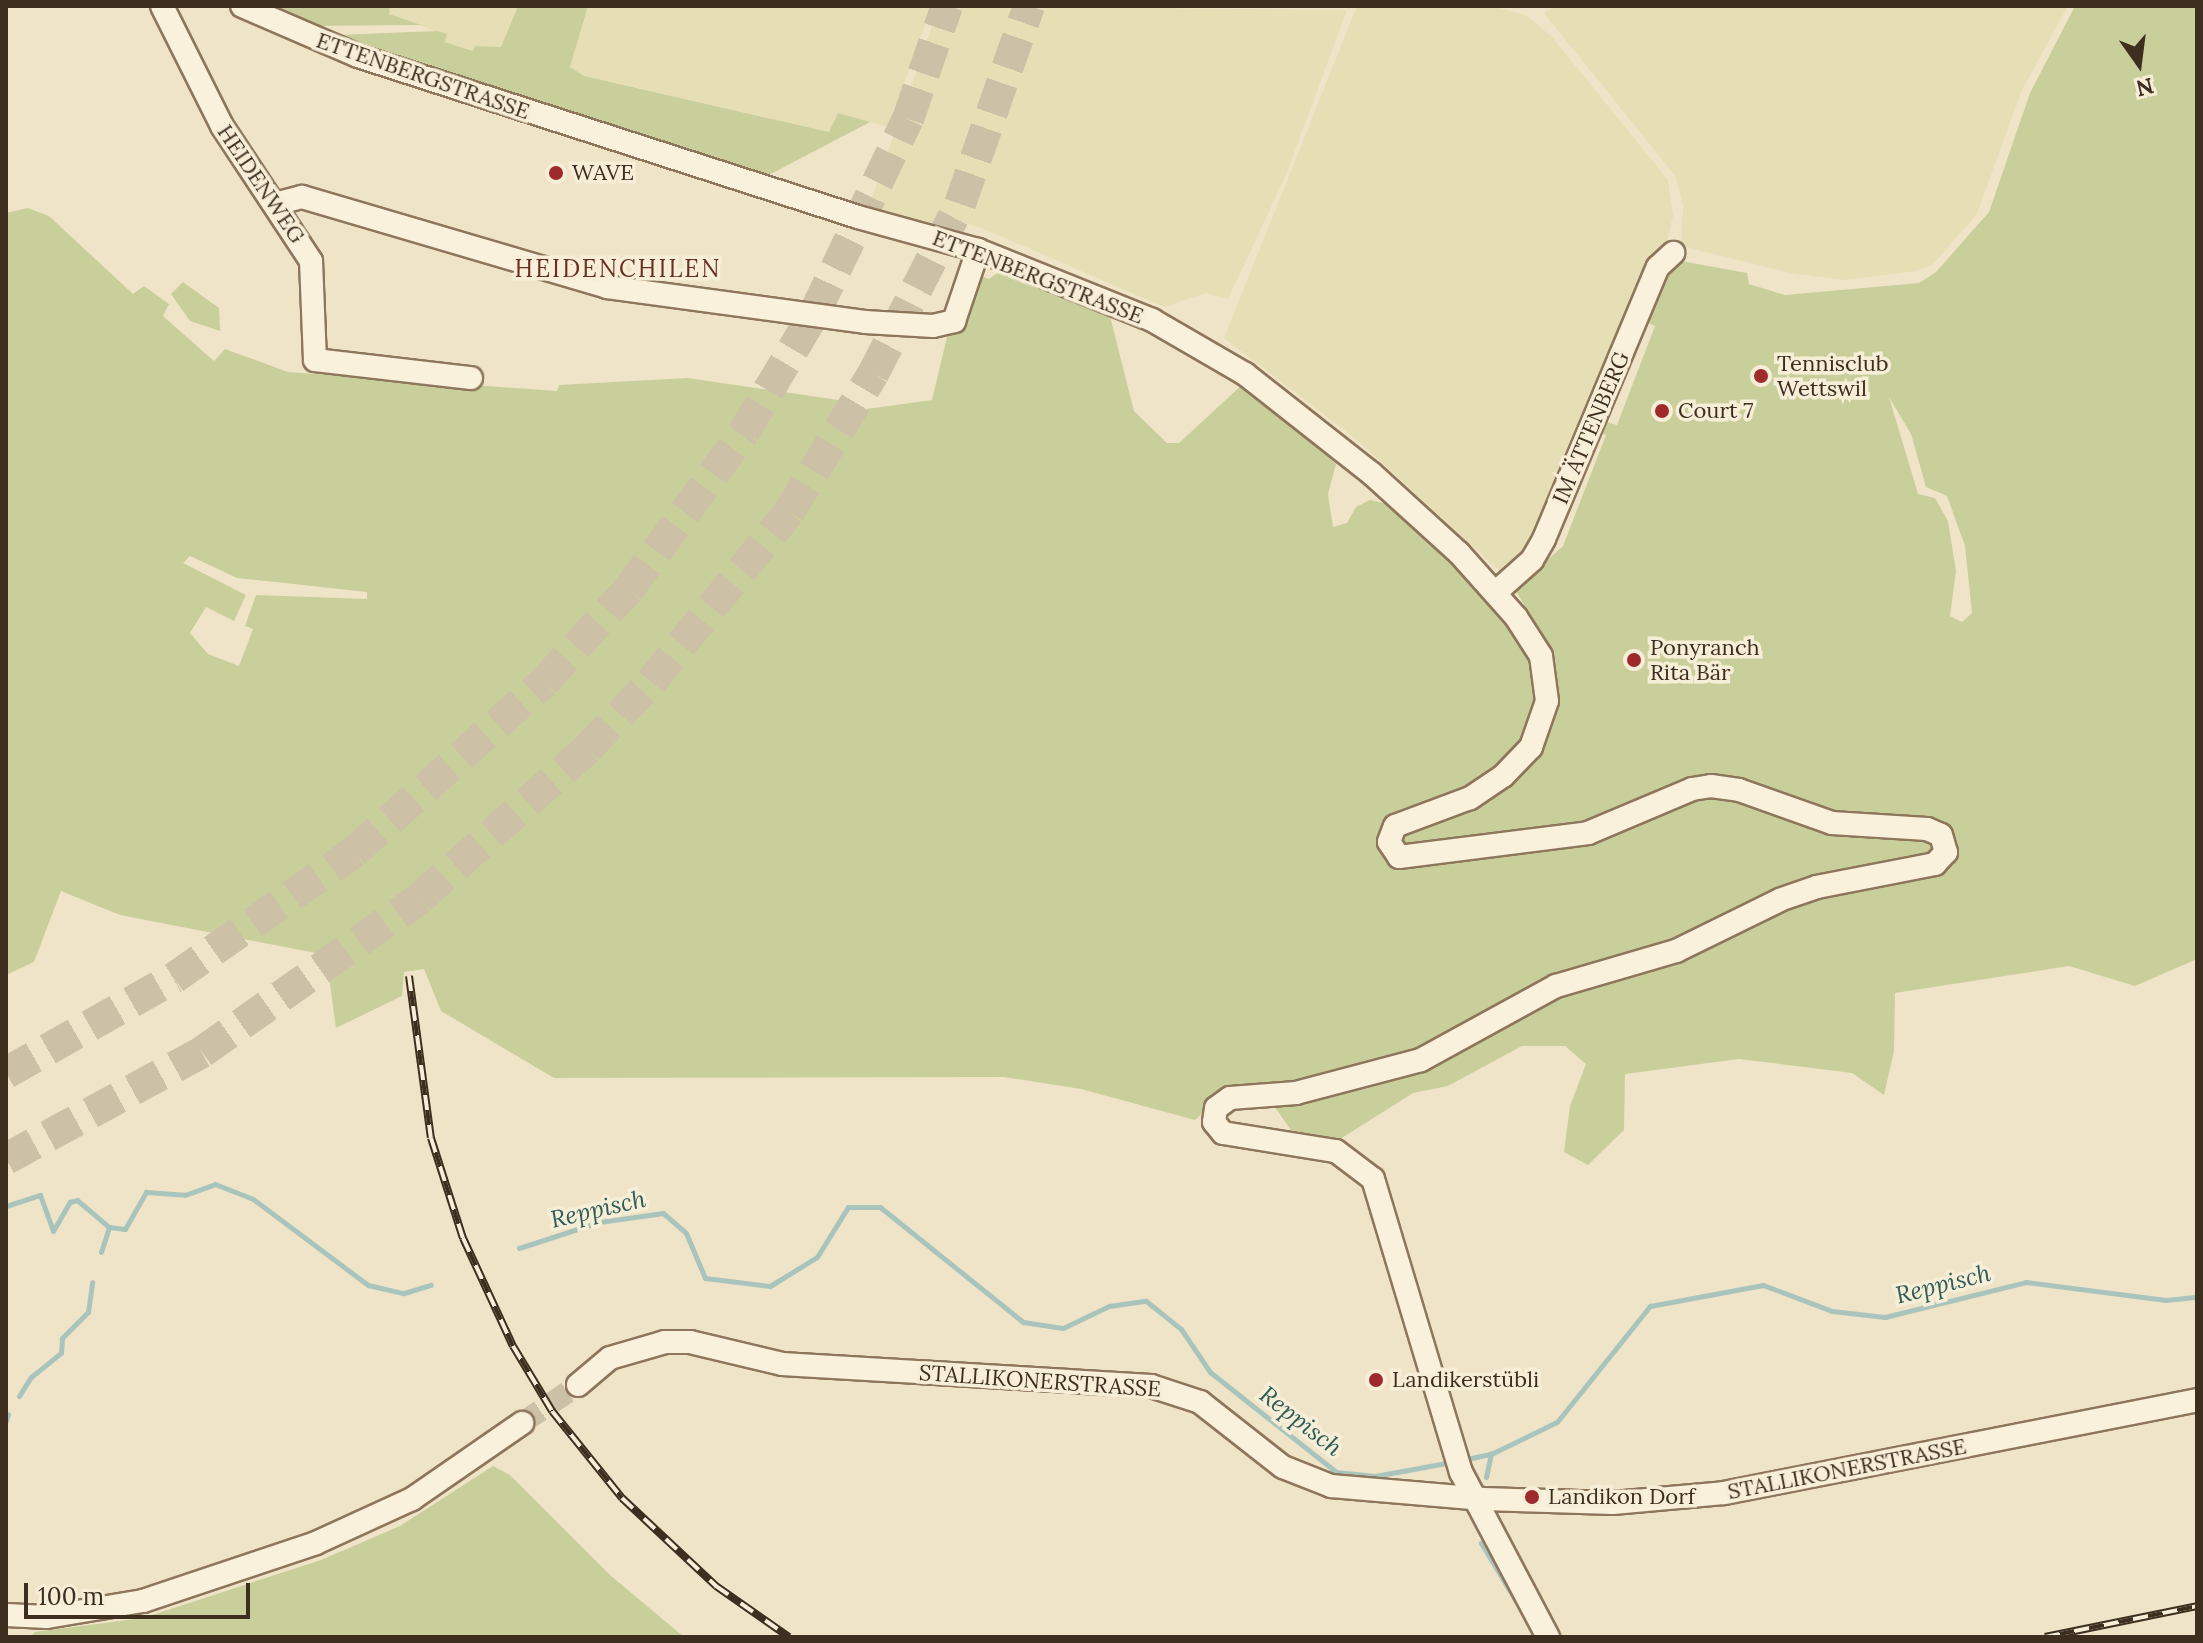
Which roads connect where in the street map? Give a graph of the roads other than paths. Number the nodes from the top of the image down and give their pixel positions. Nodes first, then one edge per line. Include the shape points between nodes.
1 (162, 6) edge
2 (242, 6) edge
3 (275, 204) junction
4 (978, 250) junction
5 (1673, 253) dead end
6 (471, 378) dead end
7 (1495, 593) junction
8 (578, 1385) tunnel mouth
9 (2197, 1400) edge
10 (522, 1423) tunnel mouth
11 (1472, 1498) junction
12 (6, 1615) edge
13 (1548, 1637) edge

1 - 3 street, HEIDENWEG via 222,126
2 - 4 street, ETTENBERGSTRASSE via 373,61 858,217
3 - 4 street via 302,197 607,287 865,322 933,326 954,321
3 - 6 street, HEIDENWEG via 311,261 315,360
4 - 7 street, ETTENBERGSTRASSE via 1210,349 1371,473
5 - 7 street, IM ÄTTENBERG via 1658,267 1544,539 1532,560
7 - 11 street, ETTENBERGSTRASSE via 1541,656 1546,712 1531,747 1503,776 1459,804 1395,826 1389,842 1394,854 1409,859 1588,833 1711,786 1739,790 1832,823 1931,829 1944,839 1946,852 1926,867 1798,893 1676,951 1556,986 1457,1044 1401,1067 1296,1093 1230,1098 1219,1104 1214,1119 1223,1133 1336,1151 1373,1179
8 - 11 street, STALLIKONERSTRASSE via 610,1358 665,1342 690,1342 782,1364 1151,1386 1200,1402 1283,1467 1307,1478 1331,1486
9 - 11 street, STALLIKONERSTRASSE via 1689,1498 1613,1503
10 - 12 street via 412,1499 316,1543 143,1601 62,1615
11 - 13 street

